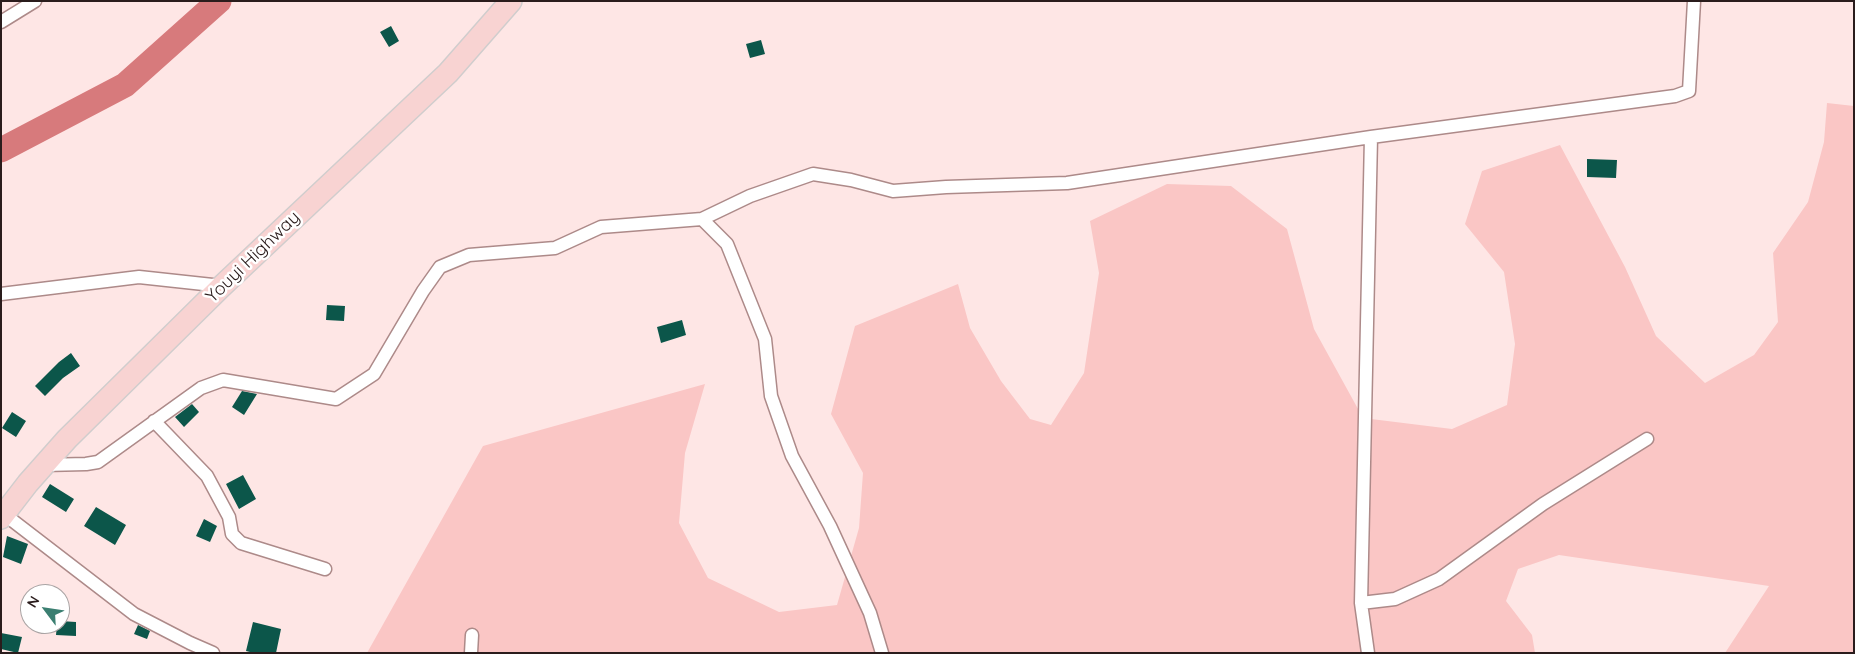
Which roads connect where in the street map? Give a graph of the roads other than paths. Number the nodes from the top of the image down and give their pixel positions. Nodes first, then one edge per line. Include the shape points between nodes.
1 (35, 1) edge
2 (511, 1) edge
3 (1694, 1) edge
4 (1, 22) edge
5 (1371, 137) junction
6 (702, 219) junction
7 (222, 286) junction
8 (1, 294) edge
9 (154, 421) junction
10 (1647, 439) dead end
11 (44, 465) junction
12 (2, 516) edge
13 (325, 569) dead end
14 (1362, 603) junction
15 (472, 635) dead end
16 (213, 653) edge
17 (471, 653) edge
18 (882, 653) edge
19 (1368, 653) edge

1 - 4 street
2 - 7 main road, Youyi Highway via 448,73
3 - 5 street via 1689,91 1675,96
5 - 6 street via 1067,183 893,191 813,174 750,196
5 - 14 street
6 - 9 street via 601,228 555,248 470,255 440,267 374,374 336,399 223,380 201,388
6 - 18 street via 727,244 765,339 771,396 792,456 830,526 870,613
7 - 8 street via 139,277
7 - 11 main road, Youyi Highway
9 - 11 street via 98,462
9 - 13 street via 207,476 229,517 232,534 240,543
10 - 14 street via 1543,504 1439,580 1395,598
11 - 12 main road, Youyi Highway
12 - 16 street via 134,614
14 - 19 street
15 - 17 street

